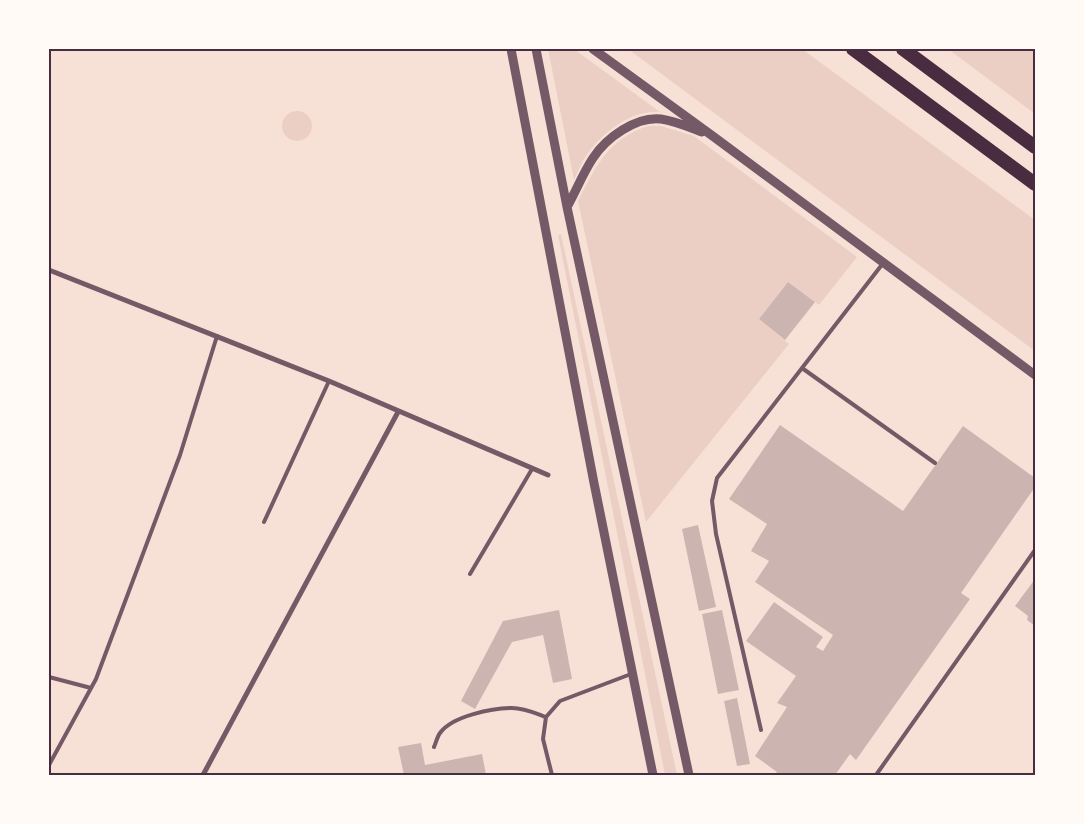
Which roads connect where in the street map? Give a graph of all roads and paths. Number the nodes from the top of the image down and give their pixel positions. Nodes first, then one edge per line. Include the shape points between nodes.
1 (511, 49) edge
2 (536, 49) edge
3 (593, 49) edge
4 (853, 49) edge
5 (903, 49) edge
6 (714, 136) junction
7 (1035, 147) edge
8 (1035, 184) edge
9 (567, 207) junction
10 (884, 262) junction
11 (49, 270) edge
12 (217, 336) junction
13 (802, 368) junction
14 (1035, 375) edge
15 (329, 381) junction
16 (398, 412) junction
17 (936, 464) dead end
18 (532, 469) junction
19 (548, 474) dead end
20 (264, 522) dead end
21 (1035, 550) edge
22 (470, 574) dead end
23 (633, 673) junction
24 (49, 677) edge
25 (91, 688) junction
26 (546, 717) junction
27 (761, 730) dead end
28 (434, 747) dead end
29 (49, 765) edge
30 (203, 775) edge
31 (552, 775) edge
32 (654, 775) edge
33 (689, 775) edge
34 (876, 775) edge

1 - 23 street
2 - 9 street
3 - 6 street
4 - 8 highway
5 - 7 highway
6 - 9 street via 661,119 647,119 634,124 614,136 593,158
6 - 10 street
9 - 33 street
10 - 13 lane
10 - 14 street
11 - 12 street
12 - 15 street
12 - 25 lane via 162,506
13 - 17 lane
13 - 27 lane via 717,478 712,501 716,534
15 - 16 street
15 - 20 lane
16 - 18 street
16 - 30 street
18 - 19 street
18 - 22 lane
21 - 34 lane
23 - 26 lane via 560,701
23 - 32 street
24 - 25 lane
25 - 29 lane
26 - 28 lane via 512,708 483,712 456,721 441,732
26 - 31 lane via 543,739

